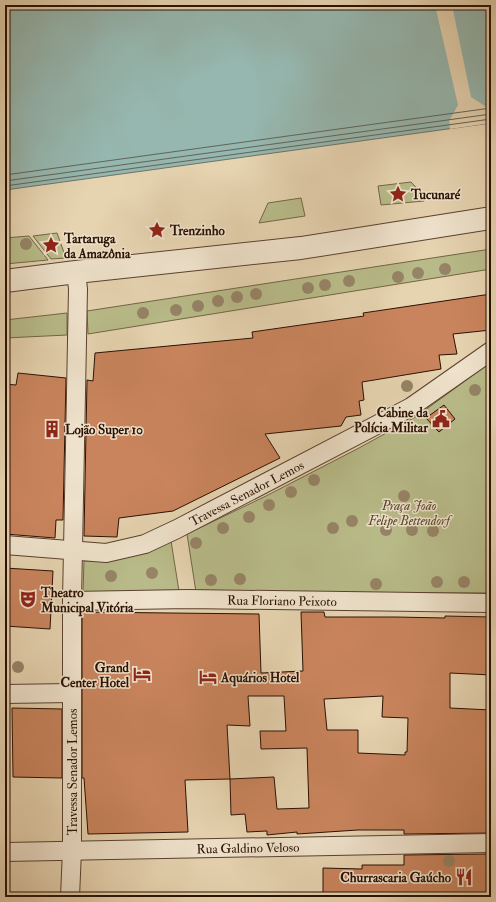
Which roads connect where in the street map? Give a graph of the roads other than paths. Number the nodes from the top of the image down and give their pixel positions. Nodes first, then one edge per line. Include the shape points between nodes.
1 (491, 218) edge
2 (76, 272) junction
3 (5, 282) edge
4 (491, 351) edge
5 (5, 546) edge
6 (74, 551) junction
7 (72, 601) junction
8 (491, 603) edge
9 (71, 693) junction
10 (5, 694) edge
11 (491, 843) edge
12 (72, 850) junction
13 (5, 852) edge
14 (70, 897) edge

1 - 2 street via 301,248
2 - 3 street
2 - 6 street, Travessa Senador Lemos via 78,289
4 - 6 street, Travessa Senador Lemos via 411,407 177,529 145,544 106,553
5 - 6 street
6 - 7 street, Travessa Senador Lemos
7 - 8 street, Rua Floriano Peixoto via 188,599
7 - 9 street, Travessa Senador Lemos
9 - 10 street
9 - 12 street, Travessa Senador Lemos
11 - 12 street, Rua Galdino Veloso
12 - 13 street, Rua Galdino Veloso
12 - 14 street, Travessa Senador Lemos

